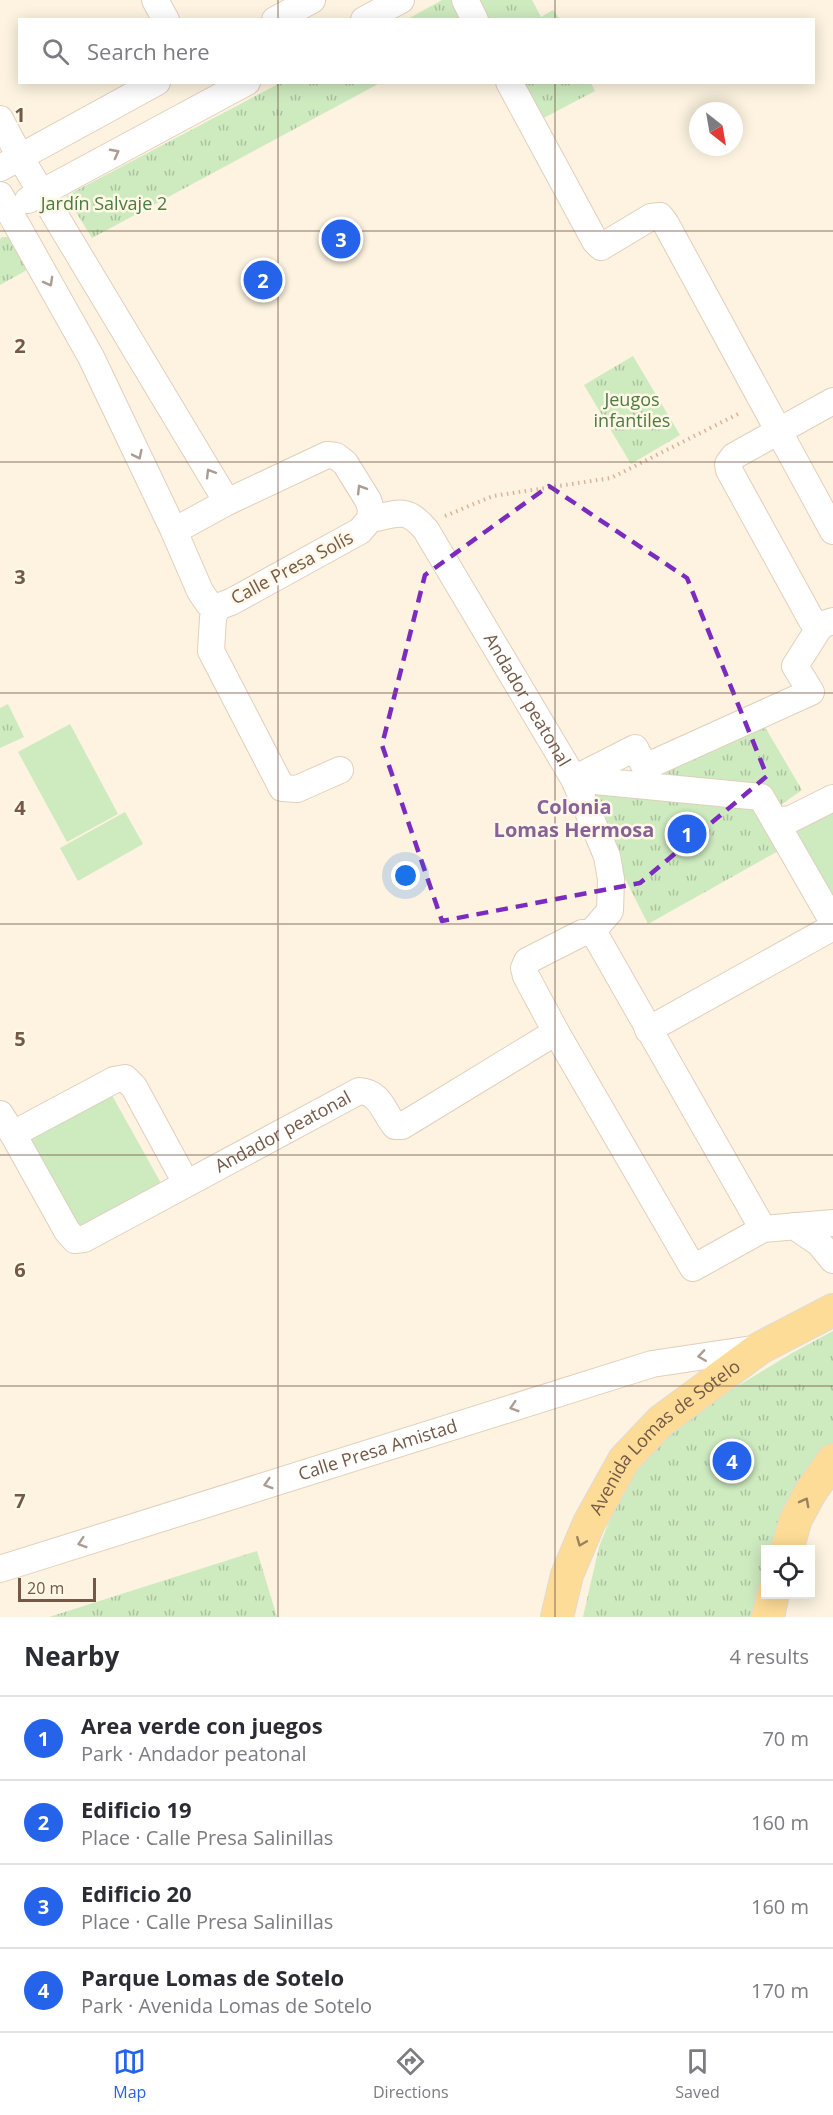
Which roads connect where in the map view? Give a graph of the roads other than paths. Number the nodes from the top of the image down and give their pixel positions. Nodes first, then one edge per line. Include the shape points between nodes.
1 (155, 0) edge
2 (312, 0) edge
3 (401, 0) edge
4 (465, 0) edge
5 (165, 18) edge
6 (279, 18) edge
7 (368, 18) edge
8 (474, 18) edge
9 (153, 84) edge
10 (243, 84) edge
11 (510, 84) edge
12 (0, 120) edge
13 (10, 163) edge
14 (42, 193) junction
15 (3, 207) edge
16 (833, 401) edge
17 (779, 431) junction
18 (227, 502) junction
19 (370, 519) junction
20 (174, 531) junction
21 (833, 531) edge
22 (217, 607) junction
23 (827, 623) edge
24 (340, 770) dead end
25 (574, 779) junction
26 (833, 798) edge
27 (775, 821) junction
28 (833, 922) edge
29 (833, 927) edge
30 (591, 933) junction
31 (648, 1030) junction
32 (556, 1032) junction
33 (7, 1124) edge
34 (186, 1183) junction
35 (833, 1222) edge
36 (794, 1226) junction
37 (763, 1229) junction
38 (833, 1260) edge
39 (833, 1310) edge
40 (760, 1348) junction
41 (833, 1460) edge
42 (788, 1545) edge
43 (0, 1569) edge
44 (772, 1599) edge
45 (557, 1617) edge
46 (768, 1617) edge

1 - 5 street
2 - 6 street
3 - 7 street
4 - 8 street
9 - 13 street
14 -> 10 street
11 - 17 street via 601,247 651,216 660,216
12 - 13 street
13 - 14 street
14 - 15 street
18 -> 14 street
15 -> 20 street, Calle Presa Solís via 91,357
16 - 17 street
17 - 21 street
17 - 23 street via 734,456 729,470 812,621
19 -> 18 street, Calle Presa Solís via 368,500 345,463 336,456 327,455
18 - 20 street
19 - 22 street, Calle Presa Solís via 360,531
19 - 25 street, Andador peatonal via 404,513 416,518 426,530
20 - 22 street, Calle Presa Solís via 200,591 208,603
22 - 24 street via 212,651 282,788 297,789
23 - 25 street via 795,666 811,692 645,767 635,748
25 - 27 street via 761,797
25 - 30 street, Andador peatonal via 608,856 611,879 610,911
26 - 27 street via 791,819
27 - 28 street
29 - 31 street
30 - 31 street
30 - 32 street via 582,933 527,962 524,968
31 - 37 street
32 - 34 street, Andador peatonal via 402,1126 395,1126 375,1096 359,1091
32 - 37 street via 693,1268
33 - 34 street, Andador peatonal via 125,1078 134,1087
33 - 34 street, Andador peatonal via 75,1240 84,1239
35 - 36 street
36 - 37 street
36 - 38 street via 819,1243
39 - 40 main road, Avenida Lomas de Sotelo
40 -> 43 street, Calle Presa Amistad via 652,1364
40 -> 45 main road, Avenida Lomas de Sotelo via 661,1421 624,1460 589,1523 567,1575
42 -> 41 main road via 796,1519
44 - 46 main road

